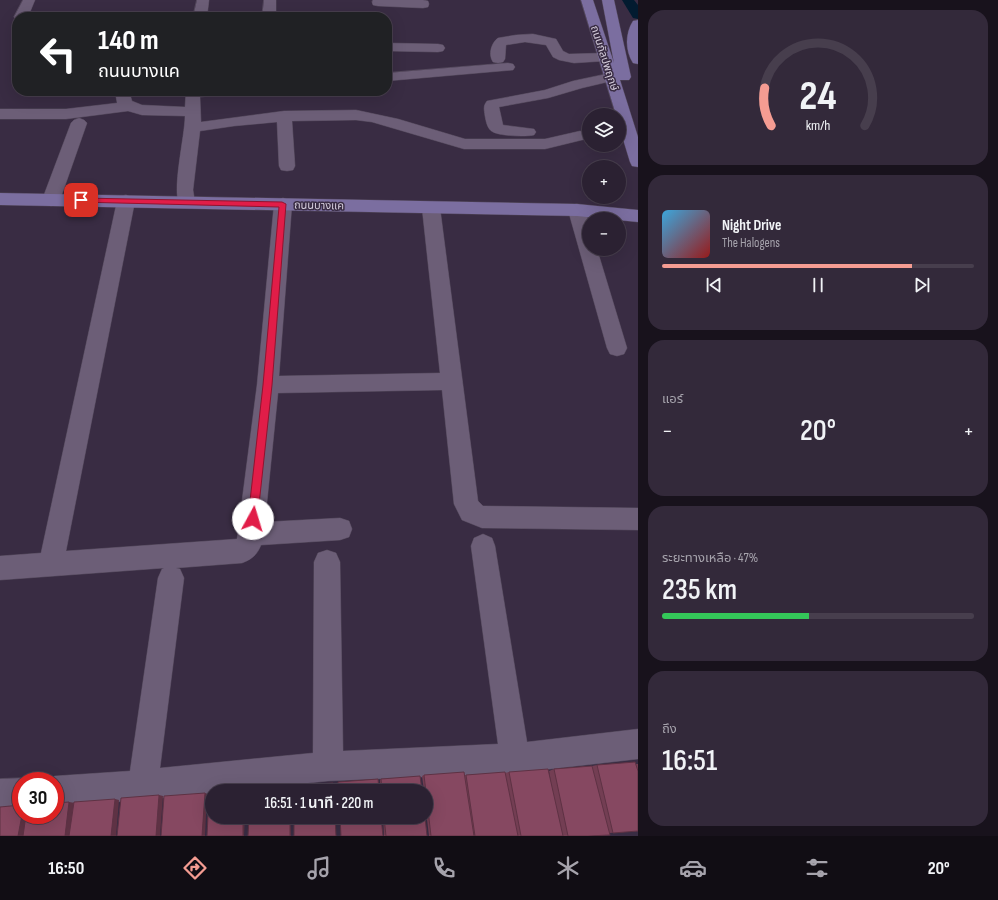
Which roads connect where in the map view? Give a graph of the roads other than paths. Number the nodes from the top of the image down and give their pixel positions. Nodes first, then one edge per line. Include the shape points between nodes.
1 (29, 0) edge
2 (203, 0) edge
3 (270, 0) edge
4 (608, 0) edge
5 (621, 0) edge
6 (378, 1) edge
7 (423, 4) dead end
8 (588, 4) edge
9 (23, 12) edge
10 (201, 12) edge
11 (269, 12) edge
12 (377, 12) edge
13 (637, 28) edge
14 (392, 46) edge
15 (438, 48) dead end
16 (605, 57) junction
17 (638, 60) edge
18 (638, 70) edge
19 (392, 76) edge
20 (611, 77) junction
21 (123, 96) edge
22 (193, 96) edge
23 (128, 106) junction
24 (0, 114) edge
25 (284, 116) junction
26 (193, 120) junction
27 (79, 123) dead end
28 (629, 130) edge
29 (582, 136) edge
30 (582, 137) edge
31 (638, 162) edge
32 (287, 166) dead end
33 (0, 198) edge
34 (51, 200) junction
35 (126, 201) junction
36 (186, 202) junction
37 (282, 204) junction
38 (431, 208) junction
39 (577, 210) junction
40 (638, 216) edge
41 (617, 348) dead end
42 (452, 382) junction
43 (268, 385) junction
44 (638, 519) edge
45 (340, 529) dead end
46 (251, 534) junction
47 (483, 546) dead end
48 (327, 562) dead end
49 (51, 564) junction
50 (0, 568) edge
51 (171, 578) dead end
52 (638, 744) edge
53 (515, 758) junction
54 (328, 766) junction
55 (143, 785) junction
56 (64, 790) edge
57 (12, 793) edge
58 (0, 794) edge

1 - 9 street
2 - 10 street
3 - 11 street
4 - 28 main road, ถนนกัลปพฤกษ์ via 626,87
5 - 18 main road
6 - 7 street
6 - 12 street
8 - 16 main road, ถนนกัลปพฤกษ์
13 - 17 main road via 633,44
14 - 15 street
16 - 19 street via 564,57 555,51 550,40 506,40 498,45 503,63
16 - 20 main road, ถนนกัลปพฤกษ์
20 - 28 main road, ถนนกัลปพฤกษ์
20 - 29 street via 542,95 496,103 491,107 498,129
21 - 23 street
22 - 26 street
23 - 24 street via 66,114
23 - 26 street
25 - 26 street via 229,121
25 - 30 street via 372,117 464,144 545,144
25 - 32 street
26 - 36 street via 185,190
27 - 34 street
28 - 31 main road, ถนนกัลปพฤกษ์
33 - 34 main road, ถนนบางแค
34 - 35 main road, ถนนบางแค
35 - 36 main road, ถนนบางแค
35 - 49 street
36 - 37 main road, ถนนบางแค
37 - 38 main road, ถนนบางแค
37 - 43 street
38 - 39 main road, ถนนบางแค
38 - 42 street
39 - 40 main road, ถนนบางแค
39 - 41 street
42 - 43 street
42 - 44 street via 466,504 471,512 482,517
43 - 46 street
45 - 46 street
46 - 49 street via 248,546 242,551
47 - 53 street
48 - 54 street
49 - 50 street
51 - 55 street
52 - 53 street
53 - 54 street
54 - 55 street
55 - 56 street
57 - 58 street

